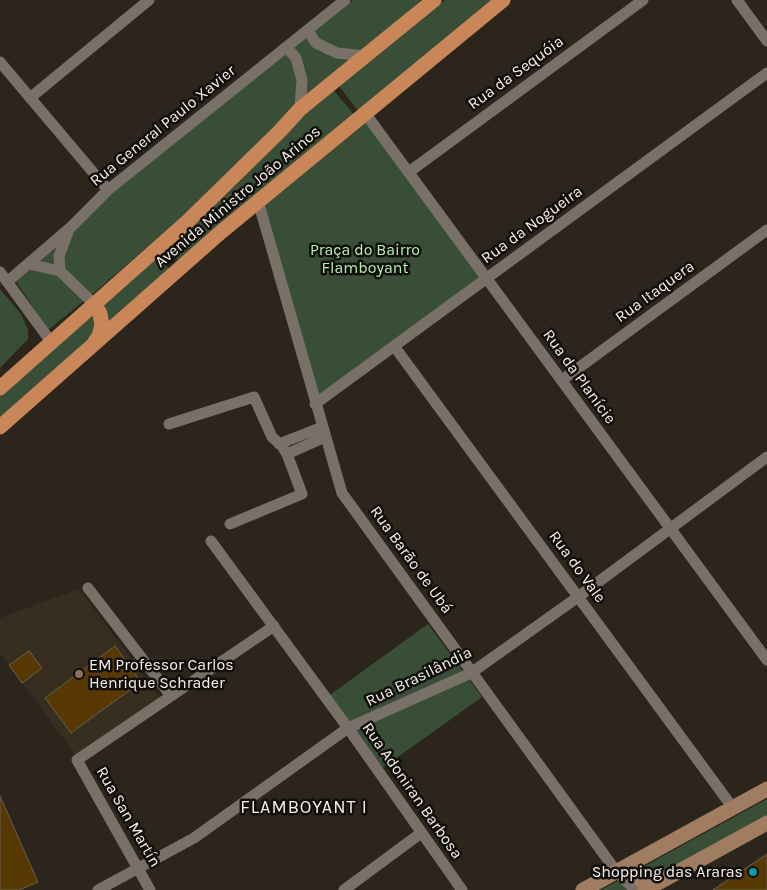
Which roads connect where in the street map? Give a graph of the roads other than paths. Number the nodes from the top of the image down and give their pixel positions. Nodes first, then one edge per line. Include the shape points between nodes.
1 (149, 0) edge
2 (434, 0) edge
3 (503, 0) edge
4 (643, 0) edge
5 (737, 0) edge
6 (342, 1) edge
7 (308, 31) junction
8 (767, 41) edge
9 (286, 47) junction
10 (366, 56) junction
11 (0, 62) edge
12 (767, 73) edge
13 (30, 98) junction
14 (300, 109) junction
15 (366, 113) junction
16 (408, 172) junction
17 (108, 190) junction
18 (258, 201) junction
19 (71, 227) junction
20 (767, 230) edge
21 (29, 264) junction
22 (60, 271) junction
23 (4, 277) edge
24 (487, 278) junction
25 (95, 305) junction
26 (52, 343) junction
27 (92, 345) junction
28 (394, 346) junction
29 (562, 380) junction
30 (0, 388) edge
31 (315, 404) junction
32 (169, 424) dead end
33 (0, 427) edge
34 (323, 432) junction
35 (279, 444) junction
36 (287, 454) junction
37 (767, 458) edge
38 (230, 524) dead end
39 (670, 528) junction
40 (211, 541) dead end
41 (88, 588) dead end
42 (578, 596) junction
43 (274, 626) junction
44 (767, 660) edge
45 (471, 673) junction
46 (171, 696) junction
47 (348, 728) junction
48 (767, 789) edge
49 (733, 808) junction
50 (767, 823) edge
51 (421, 833) junction
52 (634, 862) junction
53 (138, 868) junction
54 (616, 871) junction
55 (592, 888) edge
56 (643, 889) edge
57 (98, 890) edge
58 (150, 890) edge
59 (344, 890) edge
60 (462, 890) edge

1 - 13 street
2 - 10 main road, Avenida Ministro João Arinos
3 - 15 main road, Avenida Ministro João Arinos
4 - 16 street, Rua da Sequóia
5 - 8 street
6 - 7 street, Rua General Paulo Xavier
7 - 9 street, Rua General Paulo Xavier
7 - 10 street via 316,43 337,53
9 - 14 street via 296,58 302,80
9 - 17 street, Rua General Paulo Xavier
10 - 14 main road, Avenida Ministro João Arinos
11 - 13 street
12 - 24 street, Rua da Nogueira
13 - 17 street
14 - 25 main road, Avenida Ministro João Arinos via 188,221
15 - 16 street, Rua da Planície
15 - 18 main road, Avenida Ministro João Arinos
16 - 24 street, Rua da Planície
17 - 19 street, Rua General Paulo Xavier
18 - 27 main road, Avenida Ministro João Arinos
18 - 31 street, Rua Barão de Ubá
19 - 21 street, Rua General Paulo Xavier
19 - 22 street via 59,256
20 - 29 street, Rua Itaquera
21 - 22 street
21 - 23 street, Rua General Paulo Xavier
22 - 25 street
23 - 26 street
24 - 28 street, Rua da Nogueira
24 - 29 street, Rua da Planície
25 - 26 main road, Avenida Ministro João Arinos
25 - 27 main road via 102,325
26 - 30 main road, Avenida Ministro João Arinos
27 - 33 main road, Avenida Ministro João Arinos
28 - 31 street, Rua da Nogueira
28 - 42 street, Rua do Vale
29 - 39 street, Rua da Planície
31 - 34 street, Rua Barão de Ubá
32 - 35 street via 254,397 272,437
34 - 35 street
34 - 36 street
34 - 45 street, Rua Barão de Ubá via 342,493
35 - 36 street
36 - 38 street via 302,494
37 - 39 street, Rua Brasilândia
39 - 42 street, Rua Brasilândia
39 - 44 street, Rua da Planície
40 - 43 street, Rua Adoniran Barbosa
41 - 46 street
42 - 45 street, Rua Brasilândia
42 - 49 street, Rua do Vale
43 - 46 street
43 - 47 street, Rua Adoniran Barbosa
45 - 47 street, Rua Brasilândia
45 - 54 street, Rua Barão de Ubá
46 - 53 street, Rua San Martín via 77,760
47 - 51 street, Rua Adoniran Barbosa
47 - 53 street, Rua Brasilândia via 194,838
48 - 49 main road
49 - 52 main road
50 - 56 main road
51 - 59 street
51 - 60 street, Rua Adoniran Barbosa
52 - 54 main road
52 - 56 main road
53 - 57 street, Rua Brasilândia
53 - 58 street, Rua San Martín
54 - 55 main road
54 - 56 street, Rua Barão de Ubá

